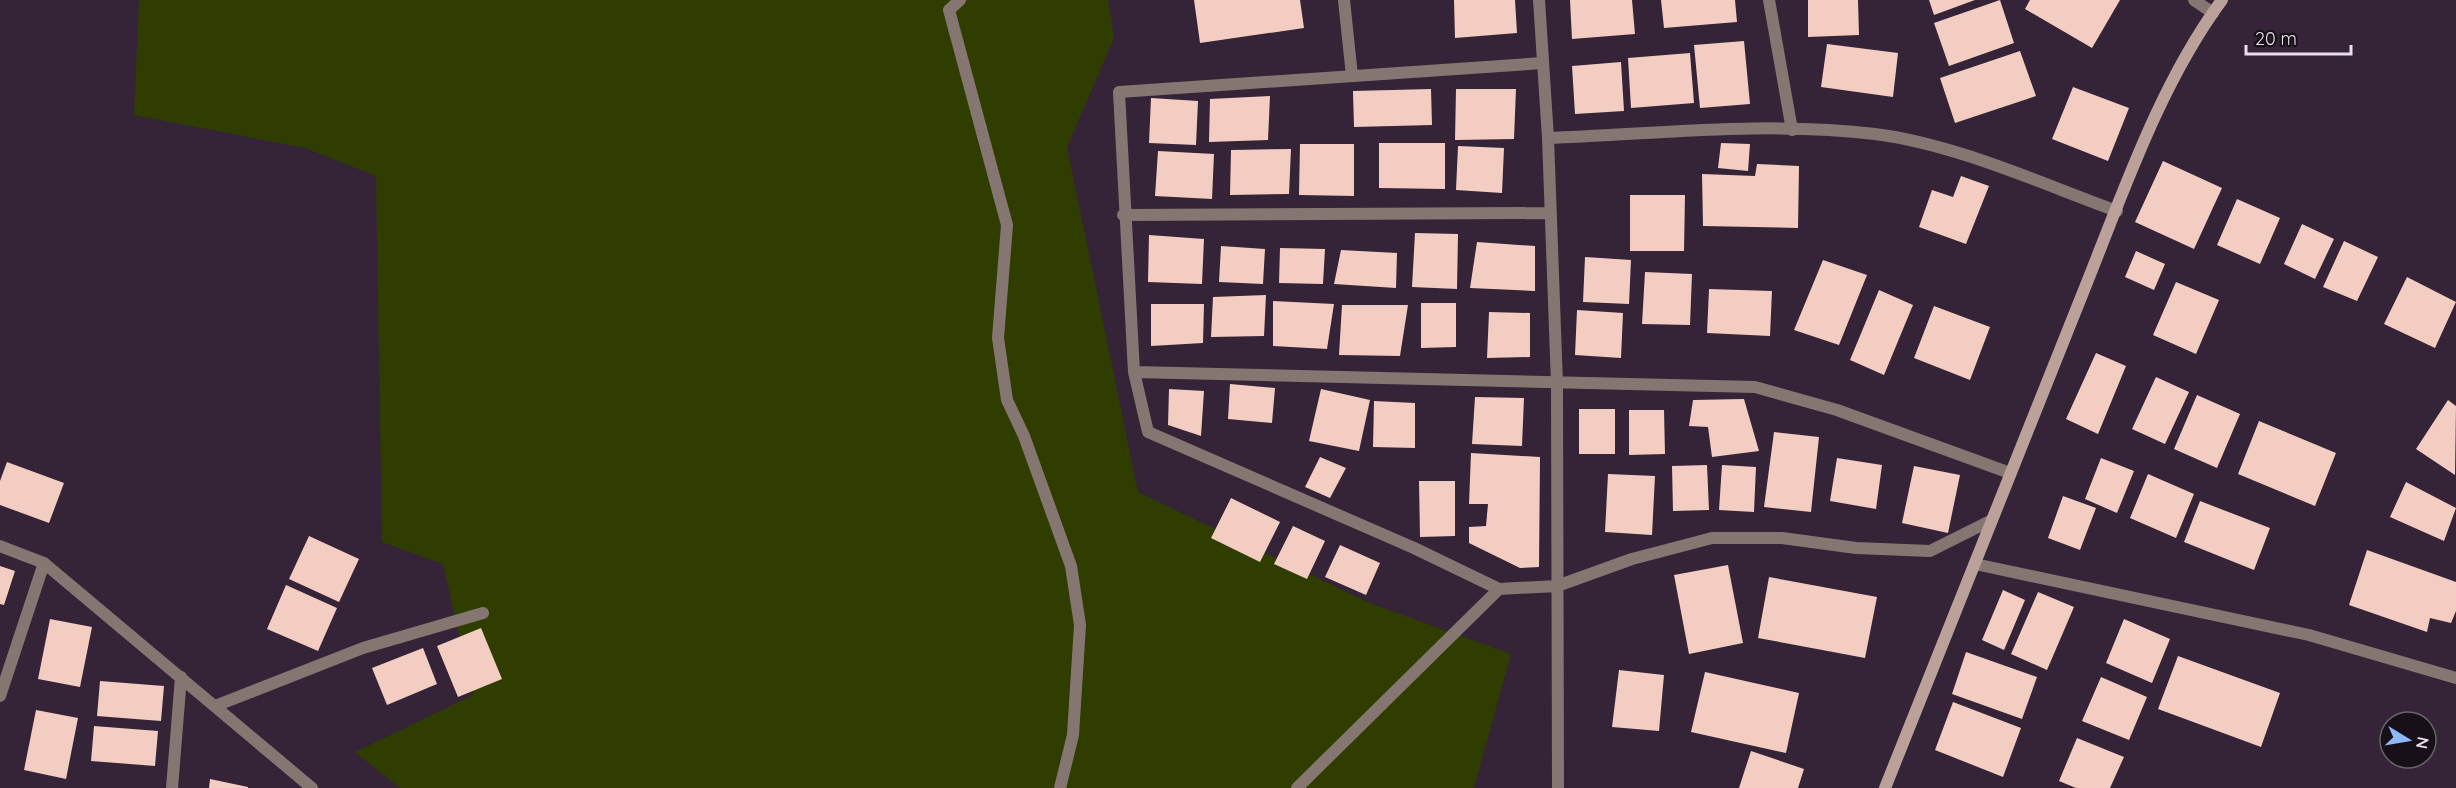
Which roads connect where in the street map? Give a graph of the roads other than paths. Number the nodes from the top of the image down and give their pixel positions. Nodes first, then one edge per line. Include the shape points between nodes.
1 (960, 0) edge
2 (1344, 0) edge
3 (1539, 0) edge
4 (1769, 0) edge
5 (2194, 0) edge
6 (2222, 0) edge
7 (2213, 13) junction
8 (1543, 63) junction
9 (1352, 76) junction
10 (1792, 130) junction
11 (1548, 138) junction
12 (2117, 211) junction
13 (1551, 213) junction
14 (1123, 216) junction
15 (1134, 372) junction
16 (1557, 384) junction
17 (2010, 472) junction
18 (1992, 520) junction
19 (0, 546) edge
20 (44, 563) junction
21 (1975, 564) junction
22 (1557, 586) junction
23 (1499, 589) junction
24 (483, 613) dead end
25 (181, 677) junction
26 (2456, 678) edge
27 (0, 696) edge
28 (215, 706) junction
29 (172, 788) edge
30 (312, 788) edge
31 (1060, 788) edge
32 (1297, 788) edge
33 (1558, 788) edge
34 (1885, 788) edge

1 - 31 street via 949,10 1007,225 998,338 1007,400 1071,566 1080,625 1073,735
2 - 9 street
3 - 8 street
4 - 10 street
5 - 7 street
6 - 7 street
7 - 12 street via 2199,31 2166,94
8 - 9 street
8 - 11 street
9 - 14 street via 1119,92
10 - 11 street
10 - 12 street via 1876,134 1926,145
11 - 13 street
12 - 17 street
13 - 14 street
13 - 16 street
14 - 15 street
15 - 16 street
15 - 23 street via 1148,432
16 - 17 street via 1755,387 1837,410
16 - 22 street
17 - 18 street
18 - 21 street
18 - 22 street via 1930,551 1856,548 1782,538 1712,538 1632,559
19 - 20 street
20 - 25 street
20 - 27 street
21 - 26 street via 2309,635
21 - 34 street
22 - 23 street
22 - 33 street
23 - 32 street
24 - 28 street via 363,648
25 - 28 street
25 - 29 street
28 - 30 street

